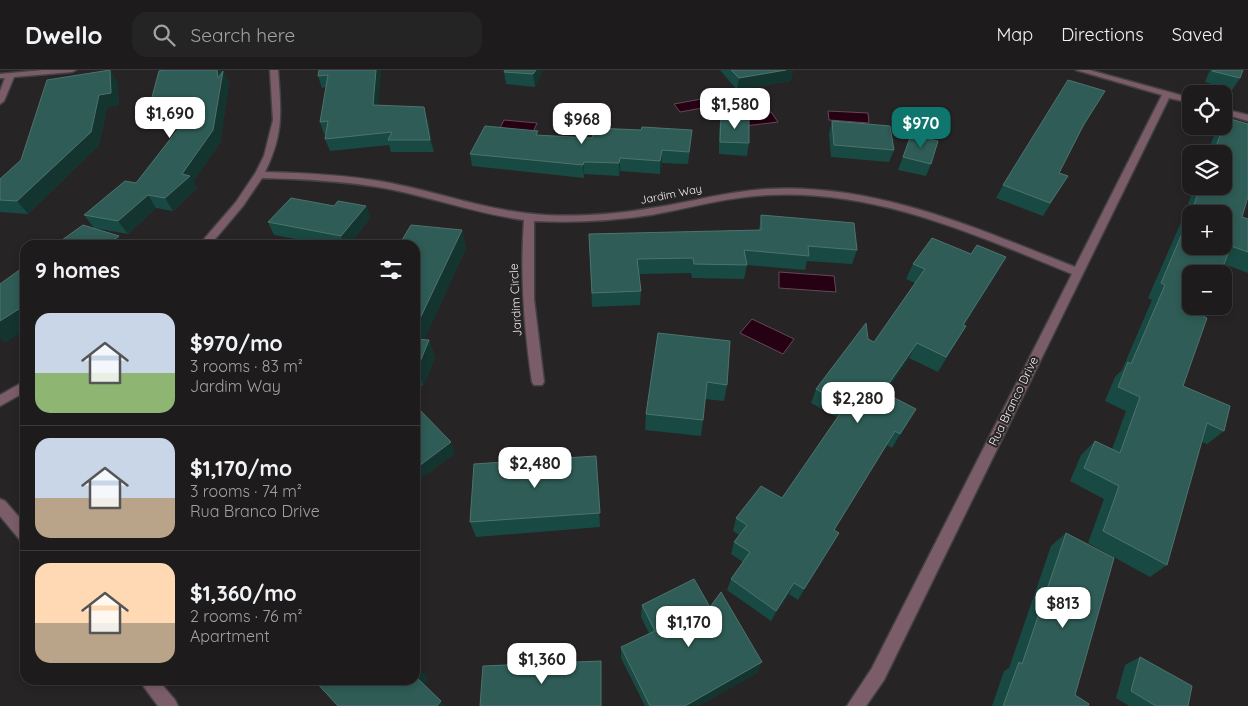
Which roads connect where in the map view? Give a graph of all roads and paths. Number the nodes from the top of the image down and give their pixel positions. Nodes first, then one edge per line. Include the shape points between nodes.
1 (72, 70) edge
2 (274, 70) edge
3 (1080, 70) edge
4 (11, 74) junction
5 (0, 76) edge
6 (1167, 94) junction
7 (1182, 98) edge
8 (0, 101) edge
9 (1232, 113) edge
10 (1248, 118) edge
11 (259, 175) junction
12 (529, 217) junction
13 (209, 240) edge
14 (1078, 272) junction
15 (538, 382) dead end
16 (20, 389) edge
17 (0, 401) edge
18 (0, 505) edge
19 (20, 529) edge
20 (151, 685) edge
21 (169, 706) edge
22 (856, 706) edge

1 - 4 street
2 - 11 street via 277,121
3 - 6 street
4 - 5 street
4 - 8 street
6 - 7 street
6 - 14 street, Rua Branco Drive
9 - 10 street
11 - 12 street, Jardim Way via 307,176 391,186 466,206
11 - 13 street via 236,210
12 - 14 street, Jardim Way via 582,218 633,214 724,196 769,191 817,192 868,198 918,211
12 - 15 street, Jardim Circle via 526,246 529,330
14 - 22 street, Rua Branco Drive via 878,674
16 - 17 street
18 - 19 street
20 - 21 street

